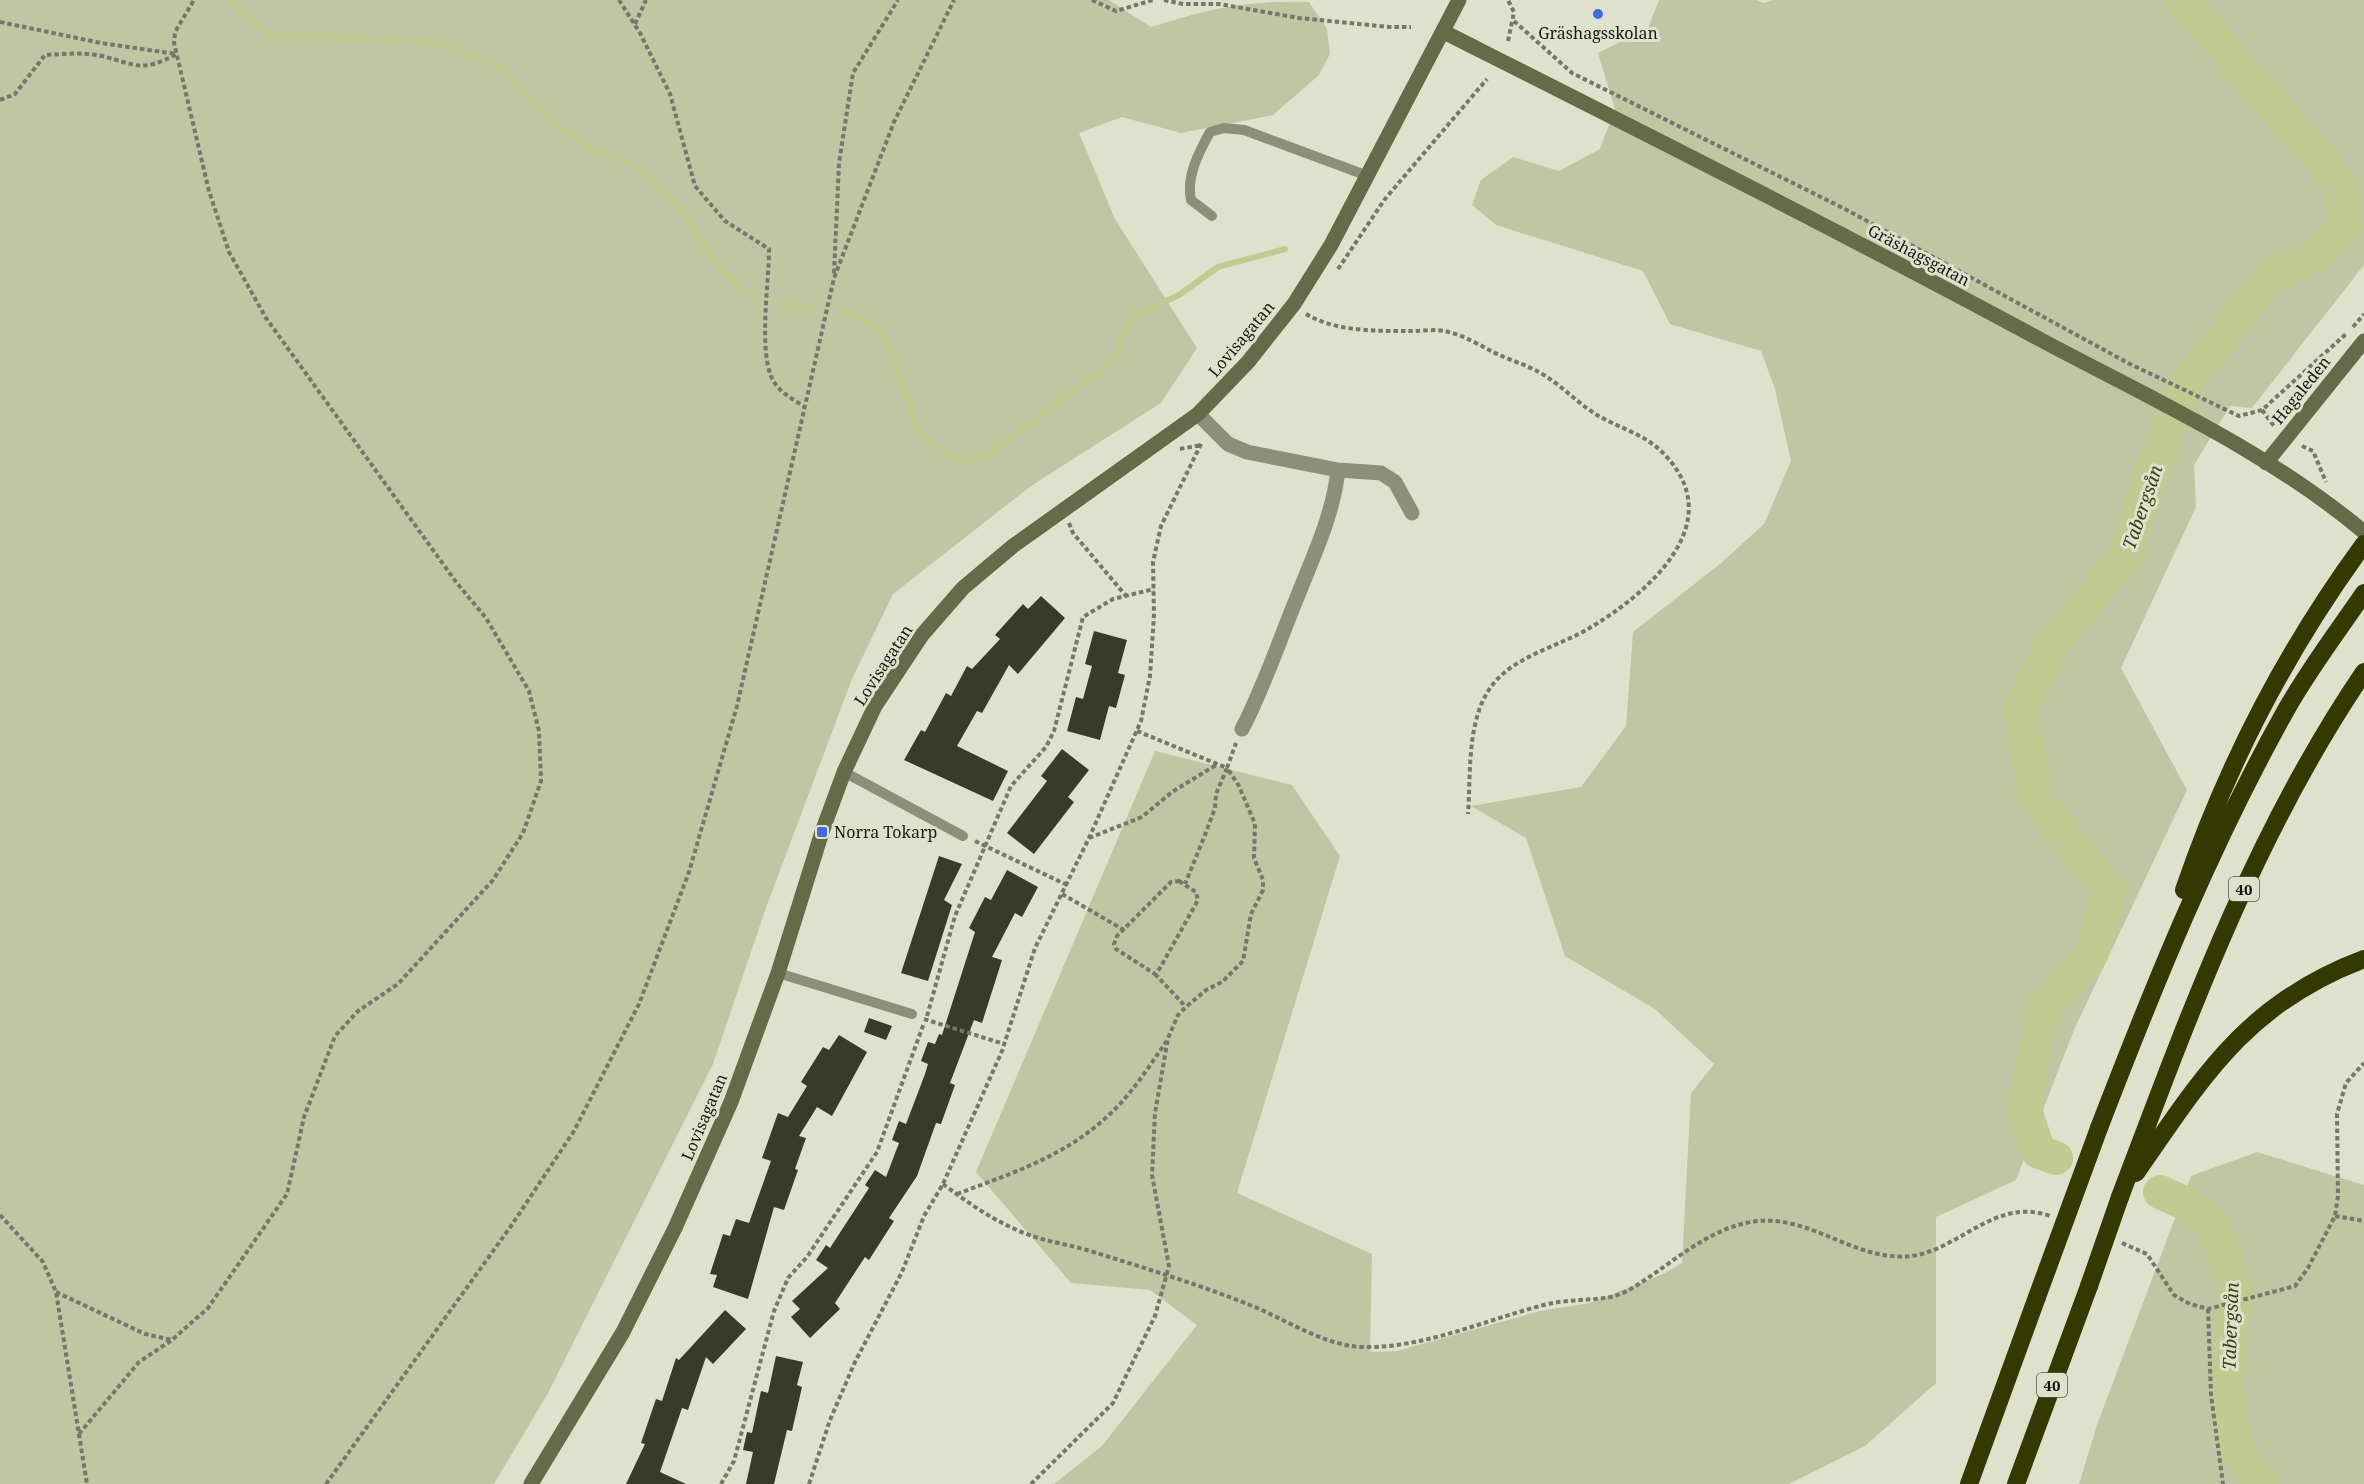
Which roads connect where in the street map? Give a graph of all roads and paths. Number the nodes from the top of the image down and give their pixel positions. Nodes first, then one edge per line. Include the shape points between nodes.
1 (194, 0) edge
2 (619, 0) edge
3 (646, 0) edge
4 (898, 0) edge
5 (954, 0) edge
6 (1092, 0) edge
7 (1153, 0) edge
8 (1164, 0) edge
9 (1459, 0) edge
10 (1508, 0) edge
11 (1514, 21) junction
12 (0, 22) edge
13 (635, 24) junction
14 (1411, 27) dead end
15 (1444, 32) junction
16 (1508, 41) dead end
17 (177, 54) junction
18 (1486, 79) dead end
19 (0, 100) edge
20 (1368, 176) junction
21 (1212, 216) dead end
22 (1337, 270) dead end
23 (834, 278) junction
24 (1310, 308) dead end
25 (1300, 309) junction
26 (2364, 314) edge
27 (1299, 322) dead end
28 (2364, 340) edge
29 (805, 407) junction
30 (1198, 414) junction
31 (1212, 428) junction
32 (2266, 463) junction
33 (1338, 470) junction
34 (1060, 510) junction
35 (1412, 513) dead end
36 (2364, 532) edge
37 (2364, 544) edge
38 (2364, 593) edge
39 (1126, 596) dead end
40 (2364, 672) edge
41 (1242, 729) joint
42 (1137, 731) junction
43 (1217, 764) junction
44 (1227, 768) junction
45 (844, 772) junction
46 (1468, 814) dead end
47 (963, 836) joint
48 (1089, 838) junction
49 (1185, 884) junction
50 (1067, 885) junction
51 (1062, 894) junction
52 (1124, 930) junction
53 (2364, 959) edge
54 (778, 973) junction
55 (1155, 974) junction
56 (1186, 1007) junction
57 (912, 1014) joint
58 (2142, 1014) junction
59 (1168, 1038) junction
60 (1004, 1044) junction
61 (2364, 1063) edge
62 (943, 1184) junction
63 (956, 1194) junction
64 (2120, 1197) junction
65 (0, 1215) edge
66 (2335, 1216) junction
67 (2054, 1217) dead end
68 (2364, 1221) edge
69 (2116, 1241) dead end
70 (1168, 1276) junction
71 (56, 1292) junction
72 (2210, 1308) junction
73 (172, 1340) junction
74 (79, 1434) junction
75 (87, 1484) edge
76 (326, 1484) edge
77 (531, 1484) edge
78 (809, 1484) edge
79 (1031, 1484) edge
80 (1969, 1484) edge
81 (2016, 1484) edge
82 (2223, 1484) edge

1 - 17 path via 175,32
2 - 13 path
3 - 13 path
4 - 23 path via 853,73 839,163
5 - 23 path via 894,122
6 - 7 path via 1116,11
8 - 14 path via 1219,4 1299,18
9 - 15 street, Lovisagatan
10 - 11 path
11 - 16 path
11 - 26 path via 1572,73 1845,209 2171,384 2239,416 2262,411
12 - 17 path
13 - 29 path via 670,94 695,186 725,221 769,249 765,341 771,376 785,394
15 - 20 street, Lovisagatan
15 - 32 street, Gräshagsgatan via 1709,165 2187,416
17 - 19 path via 152,67 99,56 45,56 15,94
17 - 73 path via 209,192 229,252 266,318 486,618 529,691 539,731 541,780 522,833 493,880 398,984 358,1011 335,1036 304,1117 287,1194 208,1308
18 - 22 path via 1385,199
20 - 21 lane via 1244,130 1224,128 1210,132 1197,155 1189,190 1191,200
20 - 25 street, Lovisagatan
23 - 29 path
24 - 25 path
25 - 27 path
25 - 30 street, Lovisagatan
25 - 46 path via 1318,321 1345,327 1443,330 1520,361 1594,413 1660,449 1674,467 1688,497 1689,521 1684,539 1676,554 1639,592 1587,630 1523,662 1494,682 1487,692 1475,730
28 - 32 street, Hagaleden
29 - 76 path via 737,706 689,872 639,1004 567,1140 511,1226
30 - 31 street
30 - 34 street, Lovisagatan
31 - 33 street via 1228,444 1247,452
31 - 42 path via 1161,526 1153,562 1150,676
32 - 36 street, Gräshagsgatan
33 - 35 street via 1381,473 1395,482
33 - 41 street via 1322,534 1263,689
34 - 39 path via 1073,533
34 - 45 street, Lovisagatan via 963,588 922,635 875,706
37 - 58 highway via 2303,638 2242,746 2201,841
38 - 58 highway via 2288,708 2241,793
40 - 64 highway, 40 via 2321,740 2249,877 2212,960
41 - 44 path
42 - 43 path
42 - 48 path
43 - 44 path
43 - 48 path via 1172,792 1142,817
44 - 49 path
44 - 56 path via 1255,824 1254,858 1263,890 1251,914 1243,961 1222,982
45 - 47 lane
45 - 54 street, Lovisagatan
47 - 50 path
48 - 50 path
49 - 52 path via 1171,882
49 - 55 path via 1196,892 1198,900
50 - 51 path
51 - 52 path
51 - 60 path via 1035,948
52 - 55 path via 1117,936 1116,949
53 - 64 highway via 2323,976 2258,1020 2228,1047 2198,1083
54 - 57 lane
54 - 77 street, Lovisagatan via 731,1102 675,1228 623,1332
55 - 56 path
56 - 59 path
57 - 60 path
58 - 80 highway, bridge
59 - 63 path via 1136,1086 1101,1122 1044,1160
59 - 70 path via 1155,1113 1152,1175
60 - 62 path
61 - 66 path via 2346,1083 2337,1114
62 - 63 path
62 - 78 path via 855,1362
63 - 70 path via 1024,1233
64 - 81 highway, 40, bridge
65 - 71 path via 44,1262
66 - 68 path
66 - 72 path via 2295,1286
67 - 70 path via 2033,1211 2017,1212 1917,1255 1892,1257 1862,1252 1774,1220 1750,1222 1711,1235 1637,1286 1613,1296 1544,1304 1396,1346 1358,1347
69 - 72 path via 2147,1254 2174,1295 2190,1304
70 - 79 path via 1155,1316 1113,1403
71 - 73 path via 145,1334
71 - 74 path
72 - 82 path via 2211,1395
73 - 74 path via 139,1362
74 - 75 path

